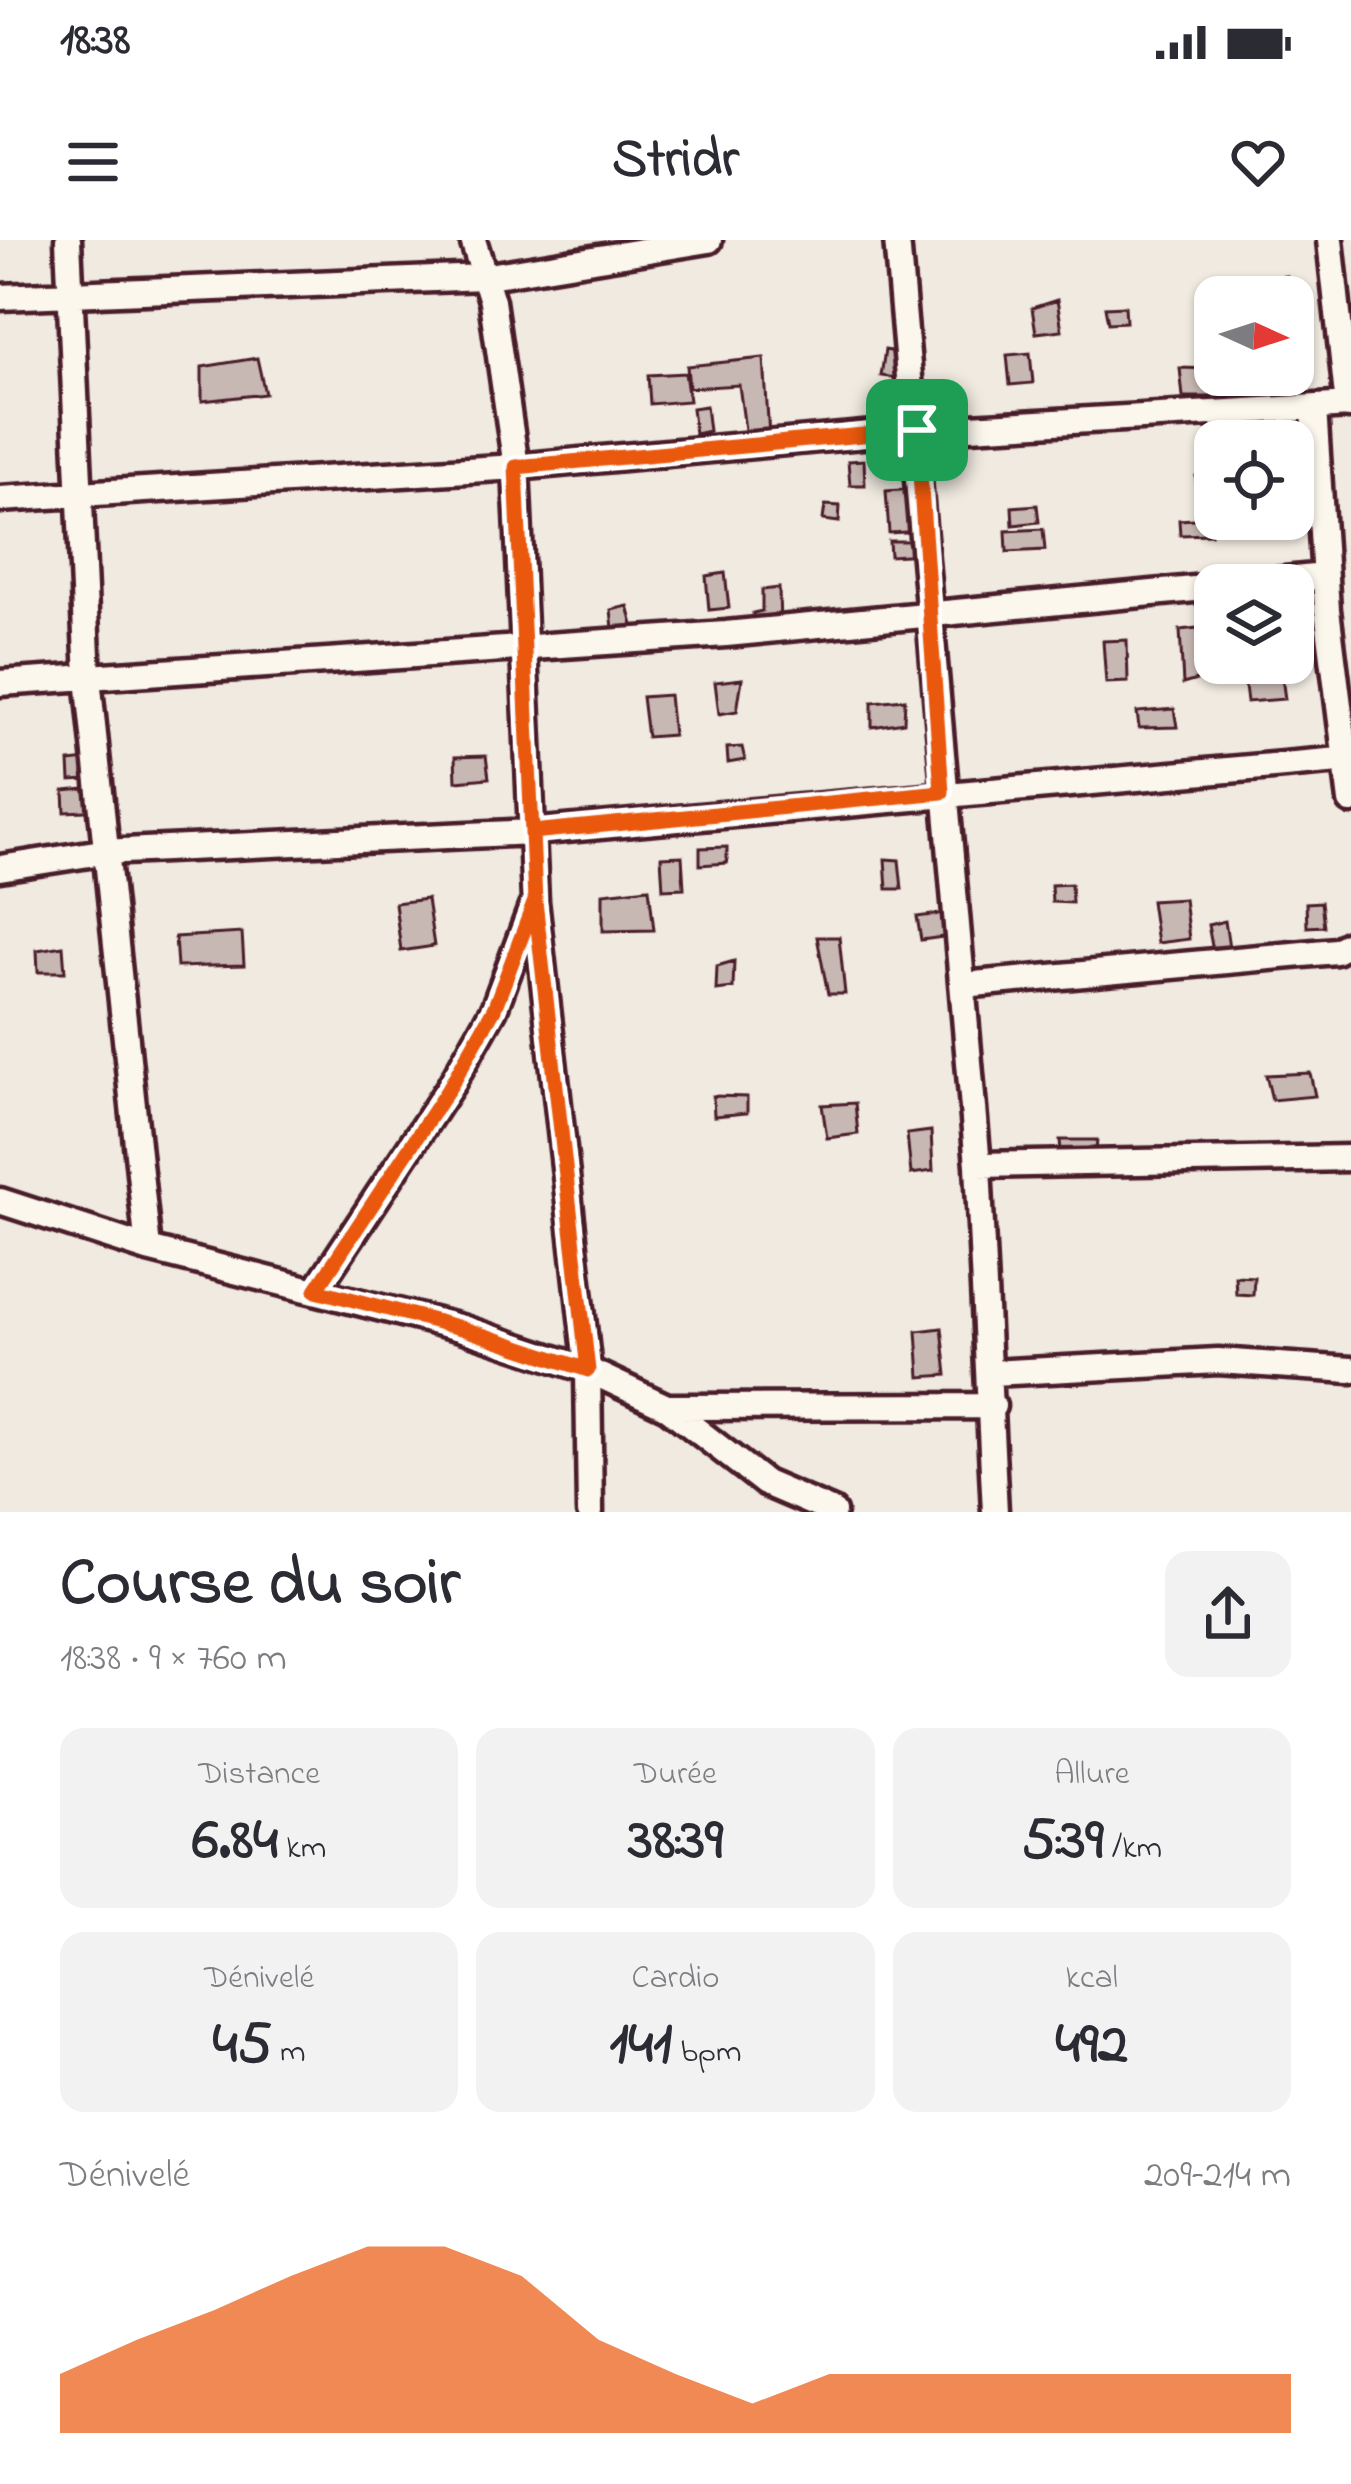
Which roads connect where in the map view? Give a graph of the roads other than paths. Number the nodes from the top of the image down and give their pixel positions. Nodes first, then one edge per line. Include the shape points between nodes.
1 (68, 240) edge
2 (473, 240) edge
3 (709, 240) edge
4 (897, 240) edge
5 (1330, 240) edge
6 (483, 277) junction
7 (71, 291) junction
8 (0, 298) edge
9 (1349, 406) edge
10 (1314, 408) junction
11 (917, 430) junction
12 (516, 467) junction
13 (76, 498) junction
14 (0, 499) edge
15 (1324, 576) junction
16 (1314, 577) edge
17 (1194, 589) edge
18 (927, 616) junction
19 (527, 647) junction
20 (88, 678) junction
21 (0, 683) edge
22 (1347, 760) edge
23 (942, 792) junction
24 (1351, 801) edge
25 (532, 832) junction
26 (102, 852) junction
27 (0, 868) edge
28 (535, 901) junction
29 (1351, 944) edge
30 (963, 985) junction
31 (1351, 1158) edge
32 (978, 1166) junction
33 (0, 1201) edge
34 (148, 1249) junction
35 (316, 1290) junction
36 (588, 1370) junction
37 (1351, 1370) edge
38 (991, 1373) junction
39 (993, 1406) junction
40 (667, 1407) junction
41 (590, 1512) edge
42 (832, 1512) edge
43 (995, 1512) edge

1 - 7 street
2 - 6 street
3 - 6 street
4 - 11 street
5 - 9 street
6 - 7 street
6 - 12 street
7 - 8 street
7 - 13 street
9 - 10 street
10 - 11 street
10 - 15 street
11 - 12 street
11 - 18 street
12 - 13 street
12 - 19 street
13 - 14 street
13 - 20 street
15 - 16 street
15 - 22 street
17 - 18 street
18 - 19 street
18 - 23 street
19 - 20 street
19 - 25 street
20 - 21 street
20 - 26 street
22 - 23 street
22 - 24 street
23 - 25 street
23 - 30 street
25 - 26 street
25 - 28 street
26 - 27 street
26 - 34 street
28 - 35 street via 494,1009
28 - 36 street
29 - 30 street
30 - 32 street
31 - 32 street
32 - 38 street
33 - 34 street
34 - 35 street
35 - 36 street
36 - 40 street
36 - 41 street
37 - 38 street via 1218,1361
38 - 39 street
39 - 40 street
39 - 43 street
40 - 42 street via 765,1483

